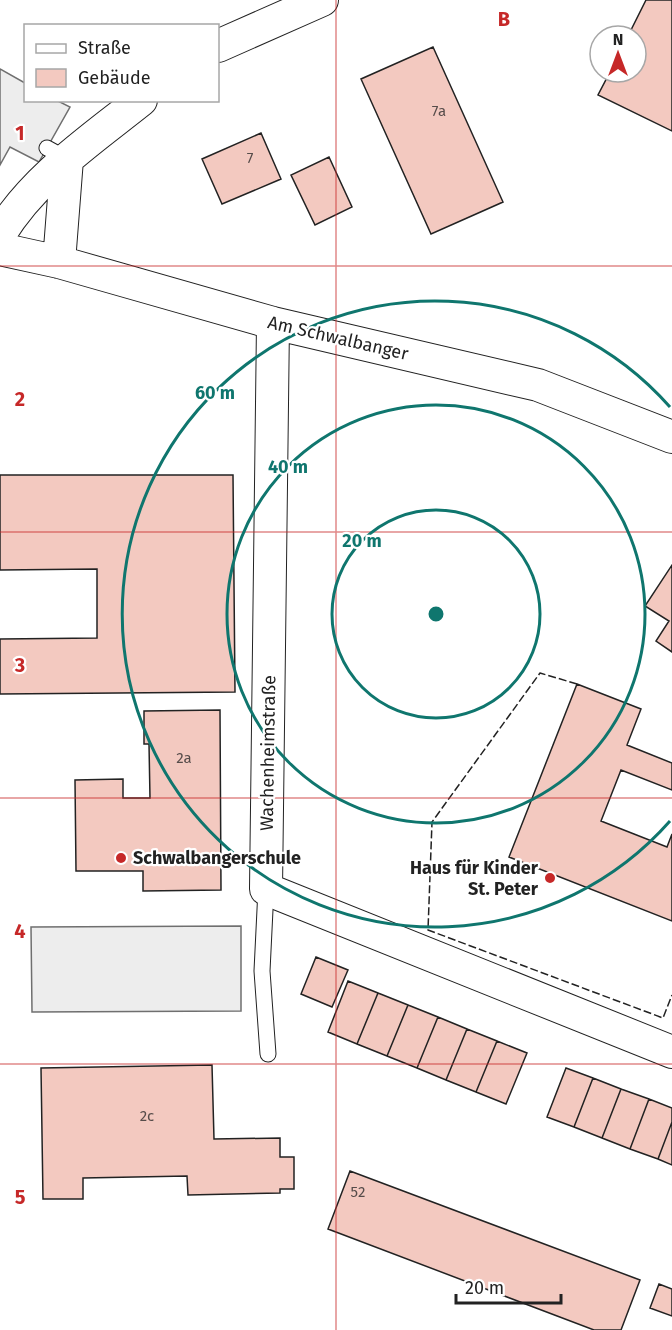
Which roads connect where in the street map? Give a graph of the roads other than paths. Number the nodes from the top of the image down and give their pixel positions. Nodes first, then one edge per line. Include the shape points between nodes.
1 (322, 0) edge
2 (219, 46) edge
3 (138, 102) edge
4 (57, 154) junction
5 (0, 234) edge
6 (0, 249) edge
7 (59, 262) junction
8 (273, 323) junction
9 (672, 437) edge
10 (266, 889) junction
11 (672, 1052) edge
12 (268, 1054) dead end

1 - 2 street
3 - 4 street
4 - 5 street
4 - 7 street
6 - 7 street, Am Schwalbanger
7 - 8 street, Am Schwalbanger
8 - 9 street, Am Schwalbanger via 538,385
8 - 10 street, Wachenheimstraße
10 - 11 street
10 - 12 lane via 262,971

